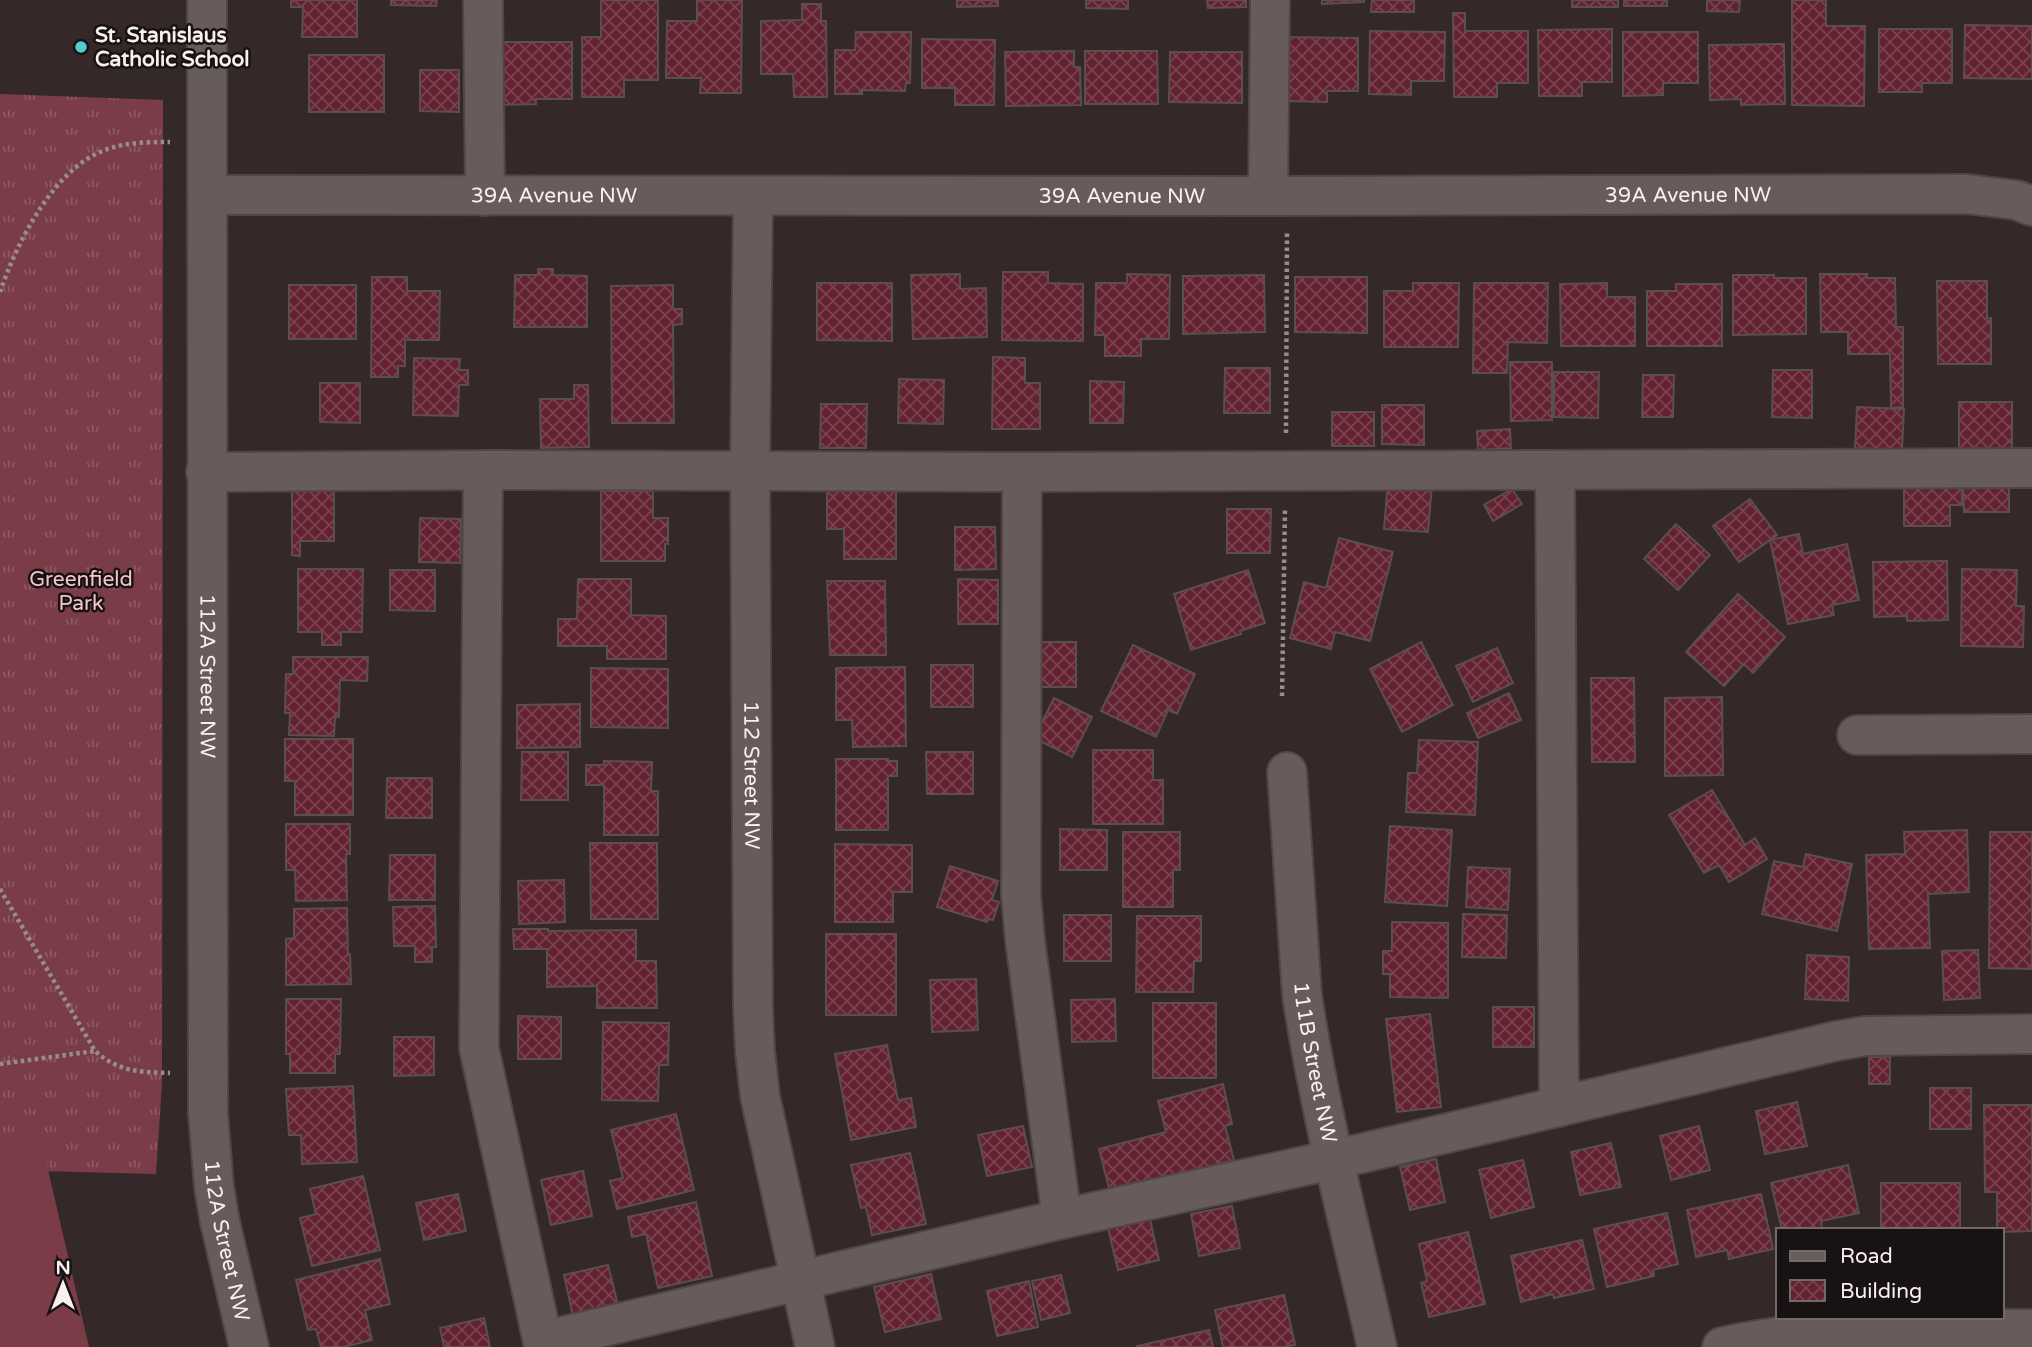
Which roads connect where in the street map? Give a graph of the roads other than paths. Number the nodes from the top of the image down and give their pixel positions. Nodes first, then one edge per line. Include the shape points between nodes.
1 (207, 0) edge
2 (483, 0) edge
3 (1269, 0) edge
4 (208, 195) junction
5 (485, 196) junction
6 (753, 196) junction
7 (1268, 196) junction
8 (2032, 206) edge
9 (2032, 468) edge
10 (483, 470) junction
11 (750, 470) junction
12 (1555, 471) junction
13 (206, 472) junction
14 (1022, 472) junction
15 (2032, 734) edge
16 (1857, 735) dead end
17 (1287, 772) dead end
18 (2032, 1034) edge
19 (1559, 1107) junction
20 (1335, 1159) junction
21 (1062, 1219) junction
22 (800, 1281) junction
23 (2032, 1329) edge
24 (543, 1344) edge
25 (249, 1347) edge
26 (815, 1347) edge
27 (1377, 1347) edge
28 (1722, 1347) edge

1 - 4 street, 112A Street NW
2 - 5 street
3 - 7 street
4 - 5 street, 39A Avenue NW
4 - 13 street, 112A Street NW
5 - 6 street, 39A Avenue NW
6 - 7 street, 39A Avenue NW
6 - 11 street, 112 Street NW
7 - 8 street, 39A Avenue NW via 1967,194
9 - 12 street
10 - 11 street
10 - 13 street
10 - 24 street via 479,1048
11 - 14 street
11 - 22 street, 112 Street NW via 755,1051 760,1096
12 - 14 street
12 - 19 street
13 - 25 street, 112A Street NW via 208,1113 216,1199
14 - 21 street via 1021,896
15 - 16 street
17 - 20 street, 111B Street NW via 1302,995
18 - 19 street via 1865,1036
19 - 20 street
20 - 21 street
20 - 27 street, 111B Street NW
21 - 22 street
22 - 24 street
22 - 26 street, 112 Street NW
23 - 28 street via 1831,1330

